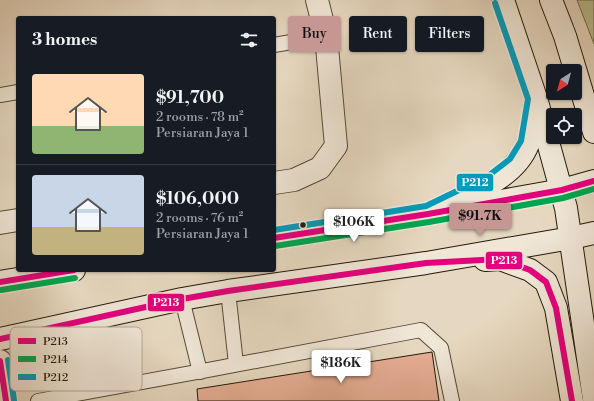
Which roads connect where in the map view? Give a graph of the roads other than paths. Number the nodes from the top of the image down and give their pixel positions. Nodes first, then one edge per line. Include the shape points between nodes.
1 (318, 0) edge
2 (503, 0) edge
3 (551, 0) edge
4 (322, 16) edge
5 (288, 43) edge
6 (276, 46) edge
7 (327, 52) edge
8 (16, 92) edge
9 (0, 95) edge
10 (536, 98) junction
11 (594, 132) edge
12 (594, 181) edge
13 (276, 183) edge
14 (562, 190) junction
15 (428, 214) junction
16 (16, 220) edge
17 (0, 222) edge
18 (594, 233) edge
19 (276, 238) edge
20 (571, 238) junction
21 (426, 263) junction
22 (62, 272) edge
23 (0, 282) edge
24 (228, 291) junction
25 (182, 299) junction
26 (55, 327) edge
27 (10, 337) edge
28 (0, 339) edge
29 (0, 361) edge
30 (236, 364) junction
31 (200, 372) junction
32 (142, 382) edge
33 (94, 391) edge
34 (594, 399) edge
35 (6, 401) edge
36 (38, 401) edge
37 (452, 401) edge
38 (572, 401) edge

1 - 4 main road
2 - 10 main road
3 - 11 main road
5 - 6 lane
7 - 13 main road via 336,146 320,168 294,180
8 - 9 lane
10 - 14 main road
10 - 15 main road via 529,144 516,164 492,183
12 - 14 main road
14 - 15 main road
14 - 20 main road
15 - 19 main road
16 - 17 main road
18 - 20 main road
20 - 21 main road
20 - 34 main road
21 - 24 main road
21 - 38 main road via 500,259 530,270 546,282 556,308
22 - 23 main road
24 - 25 main road
24 - 30 lane
25 - 26 main road
25 - 31 lane
27 - 28 main road
29 - 35 main road
30 - 31 lane
30 - 37 lane via 421,330 441,348
31 - 32 lane
33 - 36 lane

